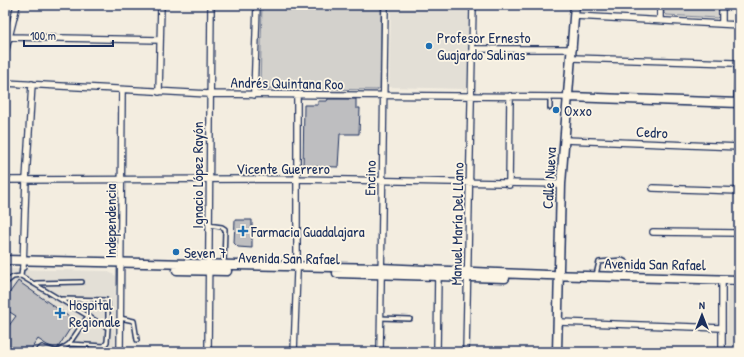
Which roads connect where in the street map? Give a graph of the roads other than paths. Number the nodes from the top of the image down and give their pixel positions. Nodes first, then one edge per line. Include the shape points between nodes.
1 (17, 5) edge
2 (161, 5) edge
3 (211, 5) edge
4 (257, 5) edge
5 (385, 5) edge
6 (473, 5) edge
7 (575, 5) edge
8 (660, 5) edge
9 (722, 5) edge
10 (575, 16) junction
11 (660, 20) junction
12 (722, 23) junction
13 (739, 25) edge
14 (9, 37) junction
15 (160, 40) junction
16 (472, 49) junction
17 (5, 53) edge
18 (572, 54) junction
19 (738, 74) edge
20 (5, 82) edge
21 (32, 84) junction
22 (122, 91) junction
23 (159, 92) junction
24 (210, 94) junction
25 (254, 95) junction
26 (297, 95) junction
27 (383, 96) junction
28 (471, 96) junction
29 (510, 96) junction
30 (550, 96) junction
31 (569, 97) junction
32 (738, 103) edge
33 (550, 108) dead end
34 (564, 140) junction
35 (739, 147) edge
36 (5, 180) edge
37 (26, 180) junction
38 (122, 180) junction
39 (208, 180) junction
40 (297, 180) junction
41 (382, 180) junction
42 (470, 183) junction
43 (561, 184) junction
44 (509, 185) junction
45 (653, 188) dead end
46 (739, 191) edge
47 (208, 225) junction
48 (653, 232) dead end
49 (739, 233) edge
50 (5, 260) edge
51 (23, 264) junction
52 (5, 266) edge
53 (121, 267) junction
54 (208, 268) junction
55 (223, 268) junction
56 (297, 270) junction
57 (381, 271) junction
58 (438, 273) junction
59 (467, 274) junction
60 (20, 276) junction
61 (596, 276) junction
62 (560, 277) junction
63 (626, 277) junction
64 (722, 279) junction
65 (739, 280) edge
66 (82, 282) dead end
67 (5, 283) edge
68 (35, 283) junction
69 (61, 299) junction
70 (88, 316) junction
71 (120, 318) junction
72 (380, 318) junction
73 (410, 318) dead end
74 (559, 322) junction
75 (108, 328) junction
76 (722, 328) junction
77 (137, 340) dead end
78 (69, 344) junction
79 (36, 352) edge
80 (120, 352) edge
81 (208, 352) edge
82 (294, 352) edge
83 (380, 352) edge
84 (437, 352) edge
85 (466, 352) edge
86 (557, 352) edge
87 (722, 352) edge

1 - 14 street
2 - 15 street
3 - 24 street, Ignacio López Rayón
4 - 25 street
5 - 27 street, Encino
6 - 16 street, Manuel María Del Llano
7 - 10 street, Calle Nueva
8 - 11 street
9 - 12 street
10 - 11 street
10 - 18 street, Calle Nueva
11 - 12 street
12 - 13 street
14 - 15 street
14 - 17 street
15 - 23 street
16 - 18 street
16 - 28 street, Manuel María Del Llano
18 - 19 street via 737,64
18 - 31 street, Calle Nueva
19 - 32 street
20 - 21 street, Andrés Quintana Roo
21 - 22 street, Andrés Quintana Roo
21 - 37 street
22 - 23 street, Andrés Quintana Roo
22 - 38 street, Independencia
23 - 24 street, Andrés Quintana Roo
24 - 25 street, Andrés Quintana Roo
24 - 39 street, Ignacio López Rayón
25 - 26 street, Andrés Quintana Roo
26 - 27 street, Andrés Quintana Roo
26 - 40 street
27 - 28 street, Andrés Quintana Roo
27 - 41 street, Encino
28 - 29 street, Andrés Quintana Roo
28 - 42 street, Manuel María Del Llano
29 - 30 street, Andrés Quintana Roo
29 - 44 street
30 - 31 street, Andrés Quintana Roo
30 - 33 lane
31 - 32 street
31 - 34 street, Calle Nueva
34 - 35 street, Cedro
34 - 43 street, Calle Nueva
36 - 37 street, Vicente Guerrero
37 - 38 street, Vicente Guerrero
37 - 51 street
38 - 39 street, Vicente Guerrero
38 - 53 street, Independencia
39 - 40 street, Vicente Guerrero
39 - 47 street, Ignacio López Rayón
40 - 41 street, Vicente Guerrero
40 - 56 street
41 - 42 street, Vicente Guerrero
41 - 57 street, Encino
42 - 44 street, Vicente Guerrero
42 - 59 street, Manuel María Del Llano
43 - 44 street, Vicente Guerrero
43 - 62 street, Calle Nueva
45 - 46 street
47 - 54 street, Ignacio López Rayón
47 - 55 lane via 222,227 225,230
48 - 49 street
50 - 51 street, Avenida San Rafael
51 - 52 street, Avenida San Rafael
51 - 53 street, Avenida San Rafael
51 - 60 lane
53 - 54 street, Avenida San Rafael
53 - 71 street, Independencia
54 - 55 street, Avenida San Rafael
54 - 81 street, Ignacio López Rayón
55 - 56 street, Avenida San Rafael
56 - 57 street, Avenida San Rafael
56 - 82 street
57 - 58 street, Avenida San Rafael
57 - 72 street, Encino
58 - 59 street, Avenida San Rafael
58 - 84 street
59 - 62 street, Avenida San Rafael
59 - 85 street, Manuel María Del Llano
60 - 67 lane via 13,277
60 - 68 lane
61 - 62 street, Avenida San Rafael
61 - 63 street, Avenida San Rafael
61 - 63 lane via 599,262 622,260 626,262
62 - 74 street, Calle Nueva
63 - 64 street, Avenida San Rafael
64 - 65 street, Avenida San Rafael
64 - 76 street
66 - 68 lane
68 - 69 lane
69 - 70 lane
69 - 75 lane via 106,300
70 - 75 lane
70 - 78 lane
71 - 77 lane via 134,321
71 - 80 street, Independencia
72 - 73 lane
72 - 83 street, Encino
74 - 76 street
74 - 86 street, Calle Nueva
75 - 78 lane via 107,342 104,346
76 - 87 street
78 - 79 lane via 56,352 42,347

